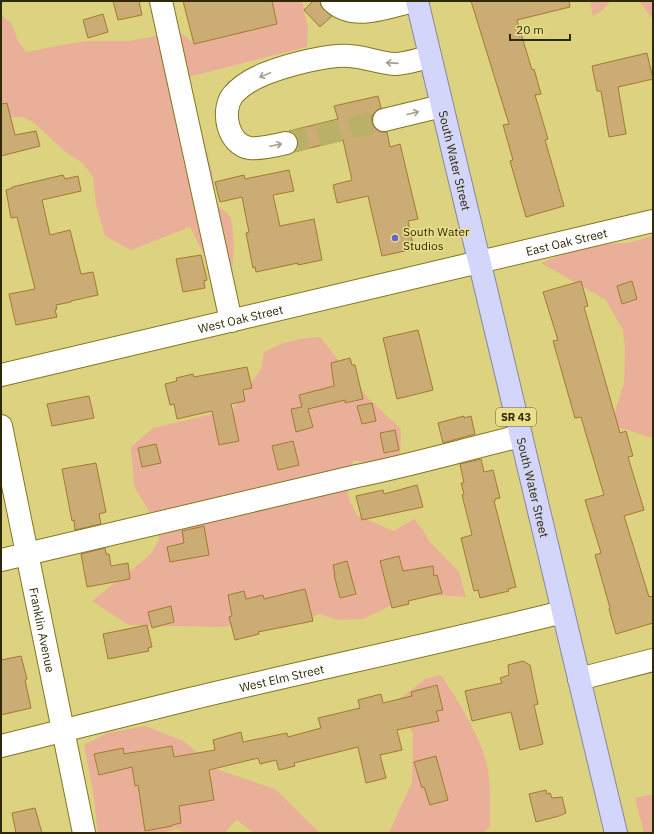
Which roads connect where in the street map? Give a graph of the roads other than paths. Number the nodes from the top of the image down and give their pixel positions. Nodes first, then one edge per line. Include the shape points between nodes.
1 (161, 1) edge
2 (332, 1) edge
3 (413, 1) edge
4 (417, 1) edge
5 (430, 57) junction
6 (442, 106) junction
7 (384, 120) tunnel mouth
8 (286, 143) tunnel mouth
9 (653, 221) edge
10 (480, 263) junction
11 (231, 321) junction
12 (1, 375) edge
13 (1, 426) edge
14 (521, 436) junction
15 (28, 554) junction
16 (1, 560) edge
17 (563, 612) junction
18 (653, 660) edge
19 (579, 679) junction
20 (63, 731) junction
21 (1, 746) edge
22 (84, 833) edge
23 (616, 833) edge

1 - 11 street
2 - 3 street via 350,12 374,10
4 - 5 main road, South Water Street / SR 43
5 - 6 main road, South Water Street / SR 43
5 -> 8 street via 397,64 350,56 327,57 268,73 244,84 232,97 227,108 230,133 238,143 249,148
7 -> 6 street
6 - 10 main road, South Water Street / SR 43
9 - 10 street, East Oak Street
10 - 11 street, West Oak Street
10 - 14 main road, South Water Street / SR 43
11 - 12 street, West Oak Street
13 - 15 street, Franklin Avenue
14 - 15 street via 411,465
14 - 17 main road, South Water Street / SR 43
15 - 16 street
15 - 20 street, Franklin Avenue
17 - 19 main road, South Water Street / SR 43
17 - 20 street, West Elm Street
18 - 19 street
19 - 23 main road, South Water Street / SR 43
20 - 21 street, West Elm Street
20 - 22 street, Franklin Avenue

